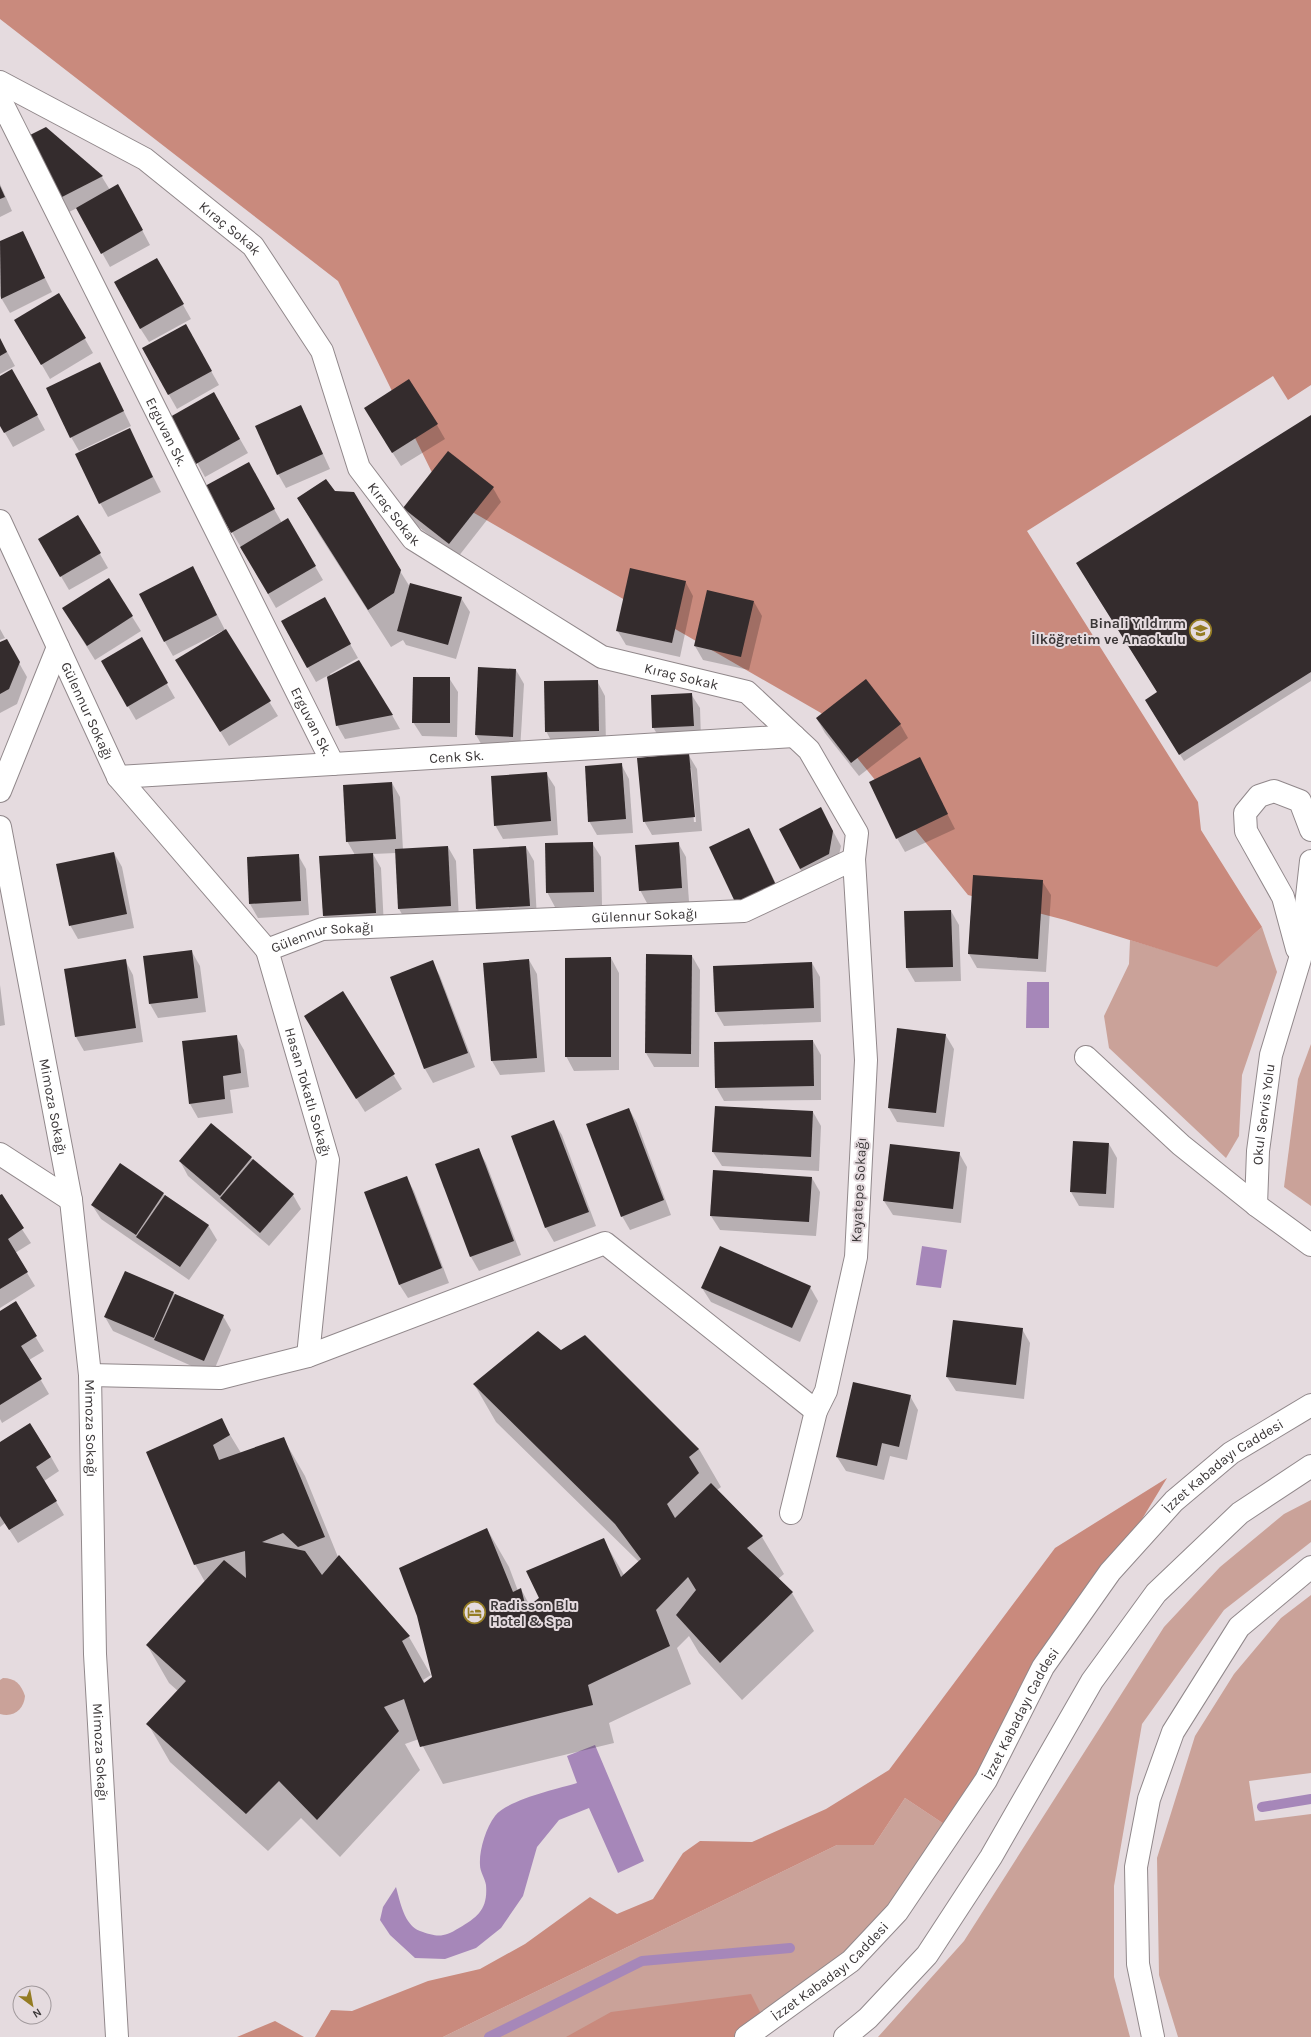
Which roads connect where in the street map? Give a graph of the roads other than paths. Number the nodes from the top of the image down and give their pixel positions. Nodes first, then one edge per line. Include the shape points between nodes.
1 (0, 82) edge
2 (0, 99) edge
3 (0, 521) edge
4 (58, 647) junction
5 (794, 736) junction
6 (333, 764) junction
7 (118, 777) junction
8 (0, 791) edge
9 (0, 827) edge
10 (1311, 830) edge
11 (854, 859) junction
12 (1311, 861) edge
13 (267, 950) junction
14 (1300, 960) junction
15 (1086, 1057) dead end
16 (0, 1154) edge
17 (71, 1200) junction
18 (1256, 1205) junction
19 (1311, 1245) edge
20 (308, 1356) junction
21 (90, 1375) junction
22 (1311, 1405) edge
23 (816, 1411) junction
24 (1311, 1466) edge
25 (791, 1513) dead end
26 (1311, 1567) edge
27 (117, 2037) edge
28 (746, 2037) edge
29 (845, 2037) edge
30 (1153, 2037) edge

1 - 5 main road, Kıraç Sokak via 145,158 253,246 322,351 359,468 413,539 602,657 747,692
2 - 6 main road, Erguvan Sk.
3 - 4 main road, Gülennur Sokağı
4 - 7 main road, Gülennur Sokağı
4 - 8 main road
5 - 6 main road, Cenk Sk.
5 - 11 main road, Kıraç Sokak via 809,750 857,833
6 - 7 main road, Cenk Sk.
7 - 13 main road, Gülennur Sokağı
9 - 17 main road, Mimoza Sokağı
10 - 14 main road via 1300,801 1274,791 1259,796 1245,813 1246,831 1283,897
11 - 13 main road, Gülennur Sokağı via 744,911 322,929
11 - 23 main road, Kayatepe Sokağı via 866,1060 856,1257 826,1391
12 - 14 main road, Okul Servis Yolu
13 - 20 main road, Hasan Tokatlı Sokağı via 328,1160
14 - 18 main road, Okul Servis Yolu via 1271,1055 1258,1151
15 - 18 main road via 1181,1146
16 - 17 main road
17 - 21 main road, Mimoza Sokağı
18 - 19 main road
20 - 21 main road via 220,1378
20 - 23 main road via 605,1243
21 - 27 main road, Mimoza Sokağı via 95,1654
22 - 28 main road, İzzet Kabadayı Caddesi via 1231,1453 1174,1501 1110,1572 1044,1667 986,1780 897,1912 850,1961
23 - 25 main road, Kayatepe Sokağı
24 - 29 main road via 1240,1513 1156,1593 1092,1681 991,1857 927,1955 868,2018
26 - 30 main road via 1239,1627 1173,1732 1149,1799 1136,1867 1138,1964

